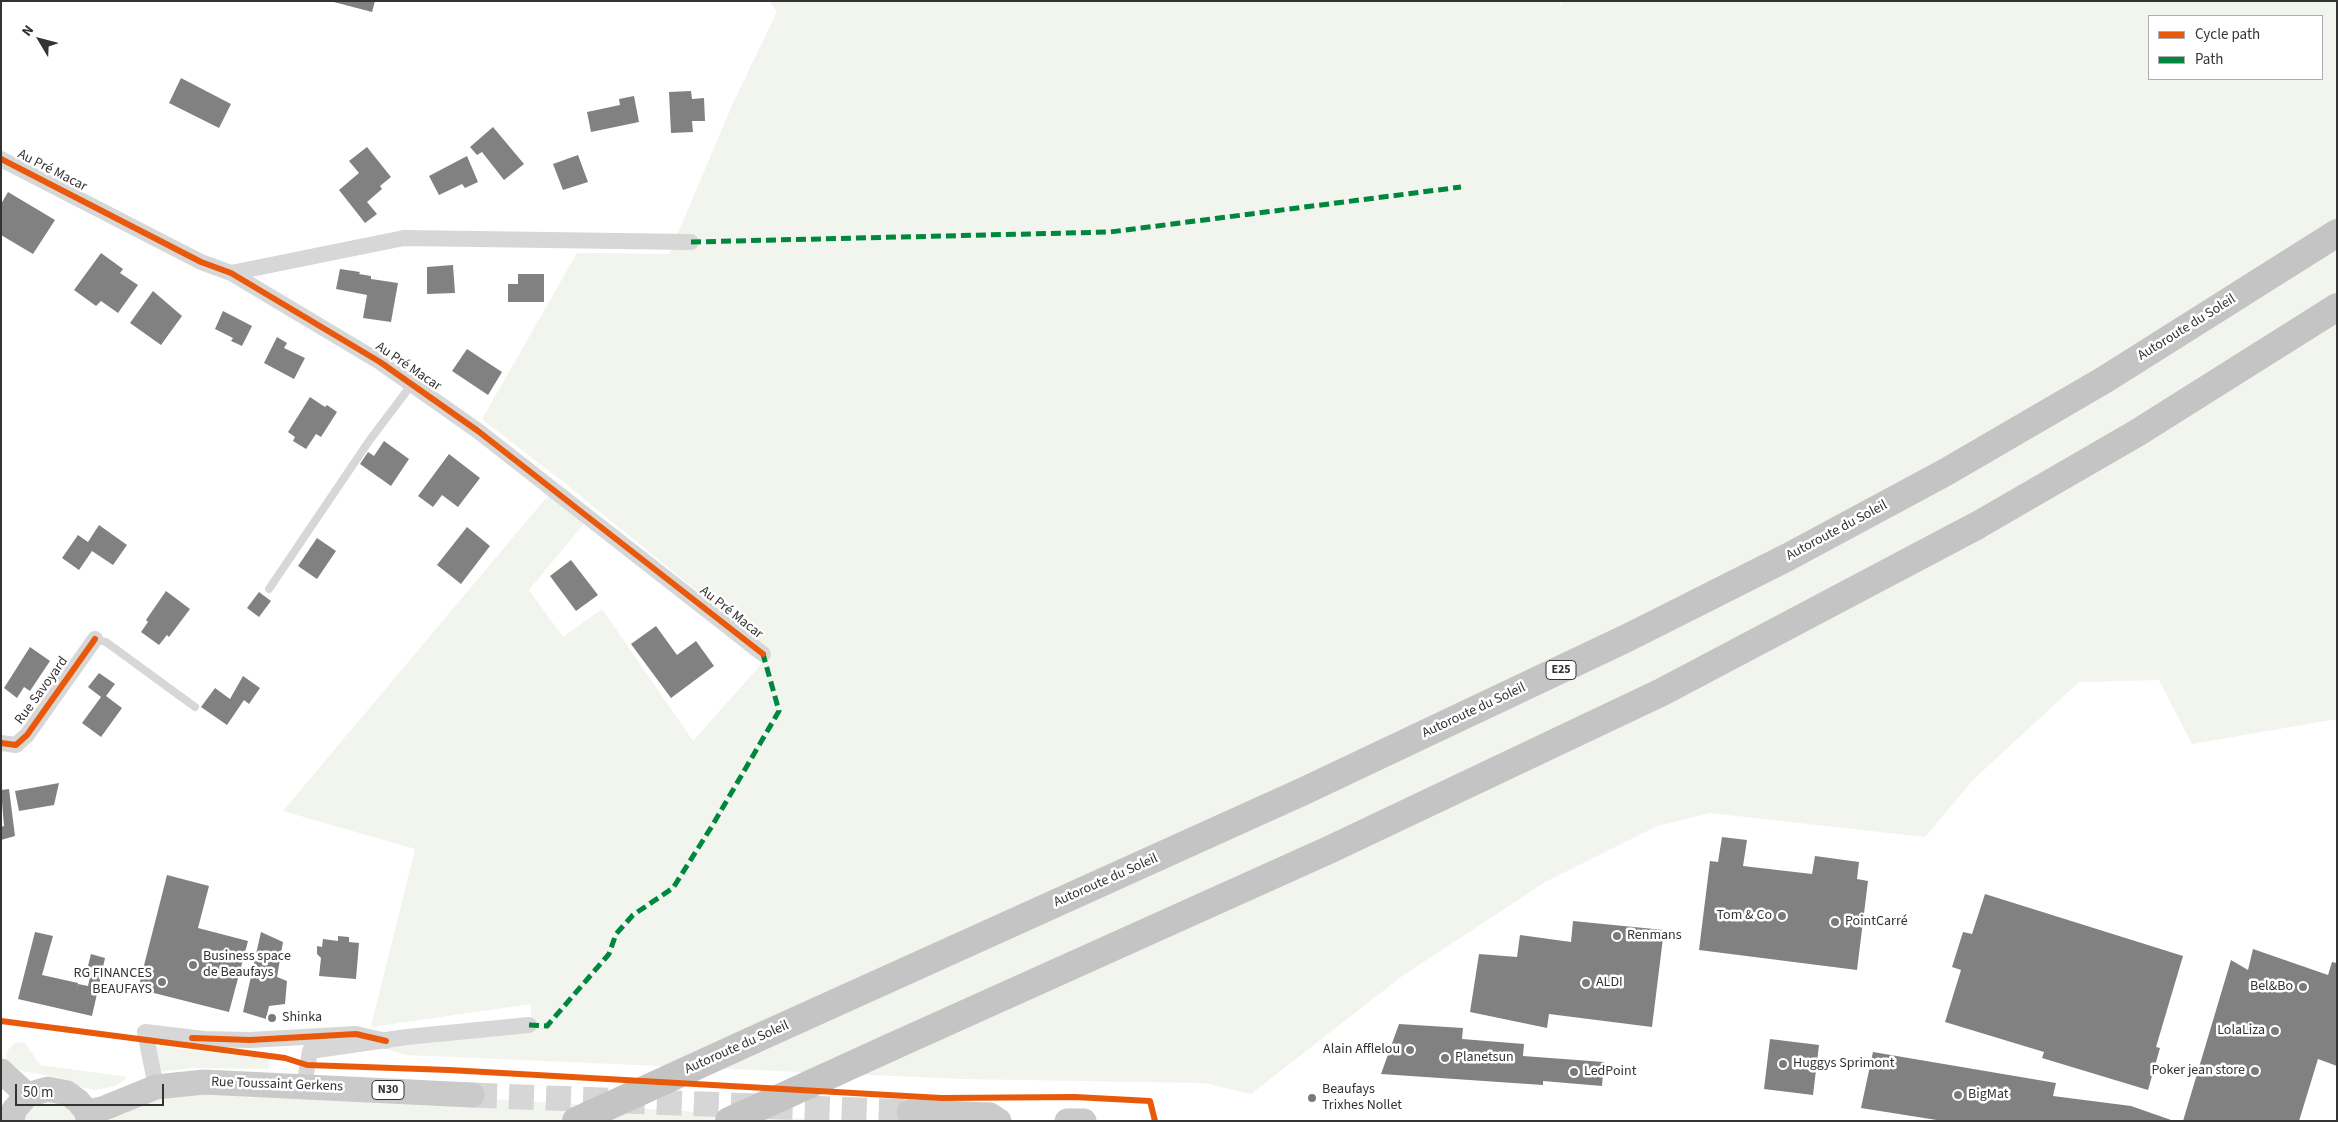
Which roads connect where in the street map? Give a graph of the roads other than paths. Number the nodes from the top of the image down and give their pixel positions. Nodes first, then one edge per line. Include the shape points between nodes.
1 (1, 159) edge
2 (2337, 234) edge
3 (691, 242) dead end
4 (231, 274) junction
5 (2337, 308) edge
6 (412, 384) junction
7 (269, 589) dead end
8 (95, 639) joint
9 (763, 654) dead end
10 (195, 708) dead end
11 (1, 743) edge
12 (529, 1025) dead end
13 (386, 1041) junction
14 (1, 1071) edge
15 (304, 1086) junction
16 (156, 1087) junction
17 (27, 1095) junction
18 (472, 1095) tunnel mouth
19 (909, 1112) tunnel mouth
20 (88, 1116) edge
21 (12, 1121) edge
22 (576, 1121) edge
23 (729, 1121) edge
24 (999, 1121) edge
25 (1067, 1121) edge
26 (1084, 1121) edge

1 - 4 street, Au Pré Macar via 201,262
2 - 22 highway, Autoroute du Soleil / E25, bridge via 2095,385 1946,472 1618,643 1304,792
3 - 4 street via 404,238
4 - 6 street, Au Pré Macar
5 - 23 highway, bridge via 2137,433 1978,525 1662,692 1331,849
6 - 7 lane via 369,441
6 - 9 street, Au Pré Macar via 478,431
8 - 10 lane via 106,642
8 - 11 street, Rue Savoyard via 26,735 16,745
12 - 13 street
13 - 15 street via 310,1051
13 - 16 street via 356,1034 250,1040 144,1032
14 - 17 main road
15 - 16 main road, Rue Toussaint Gerkens / N30 via 204,1082
15 - 18 main road, Rue Toussaint Gerkens / N30
16 - 20 main road, Rue Toussaint Gerkens / N30
17 - 20 main road, N30 via 48,1089 67,1093 78,1101
17 - 21 main road via 14,1110
19 - 24 main road via 990,1115
25 - 26 main road

